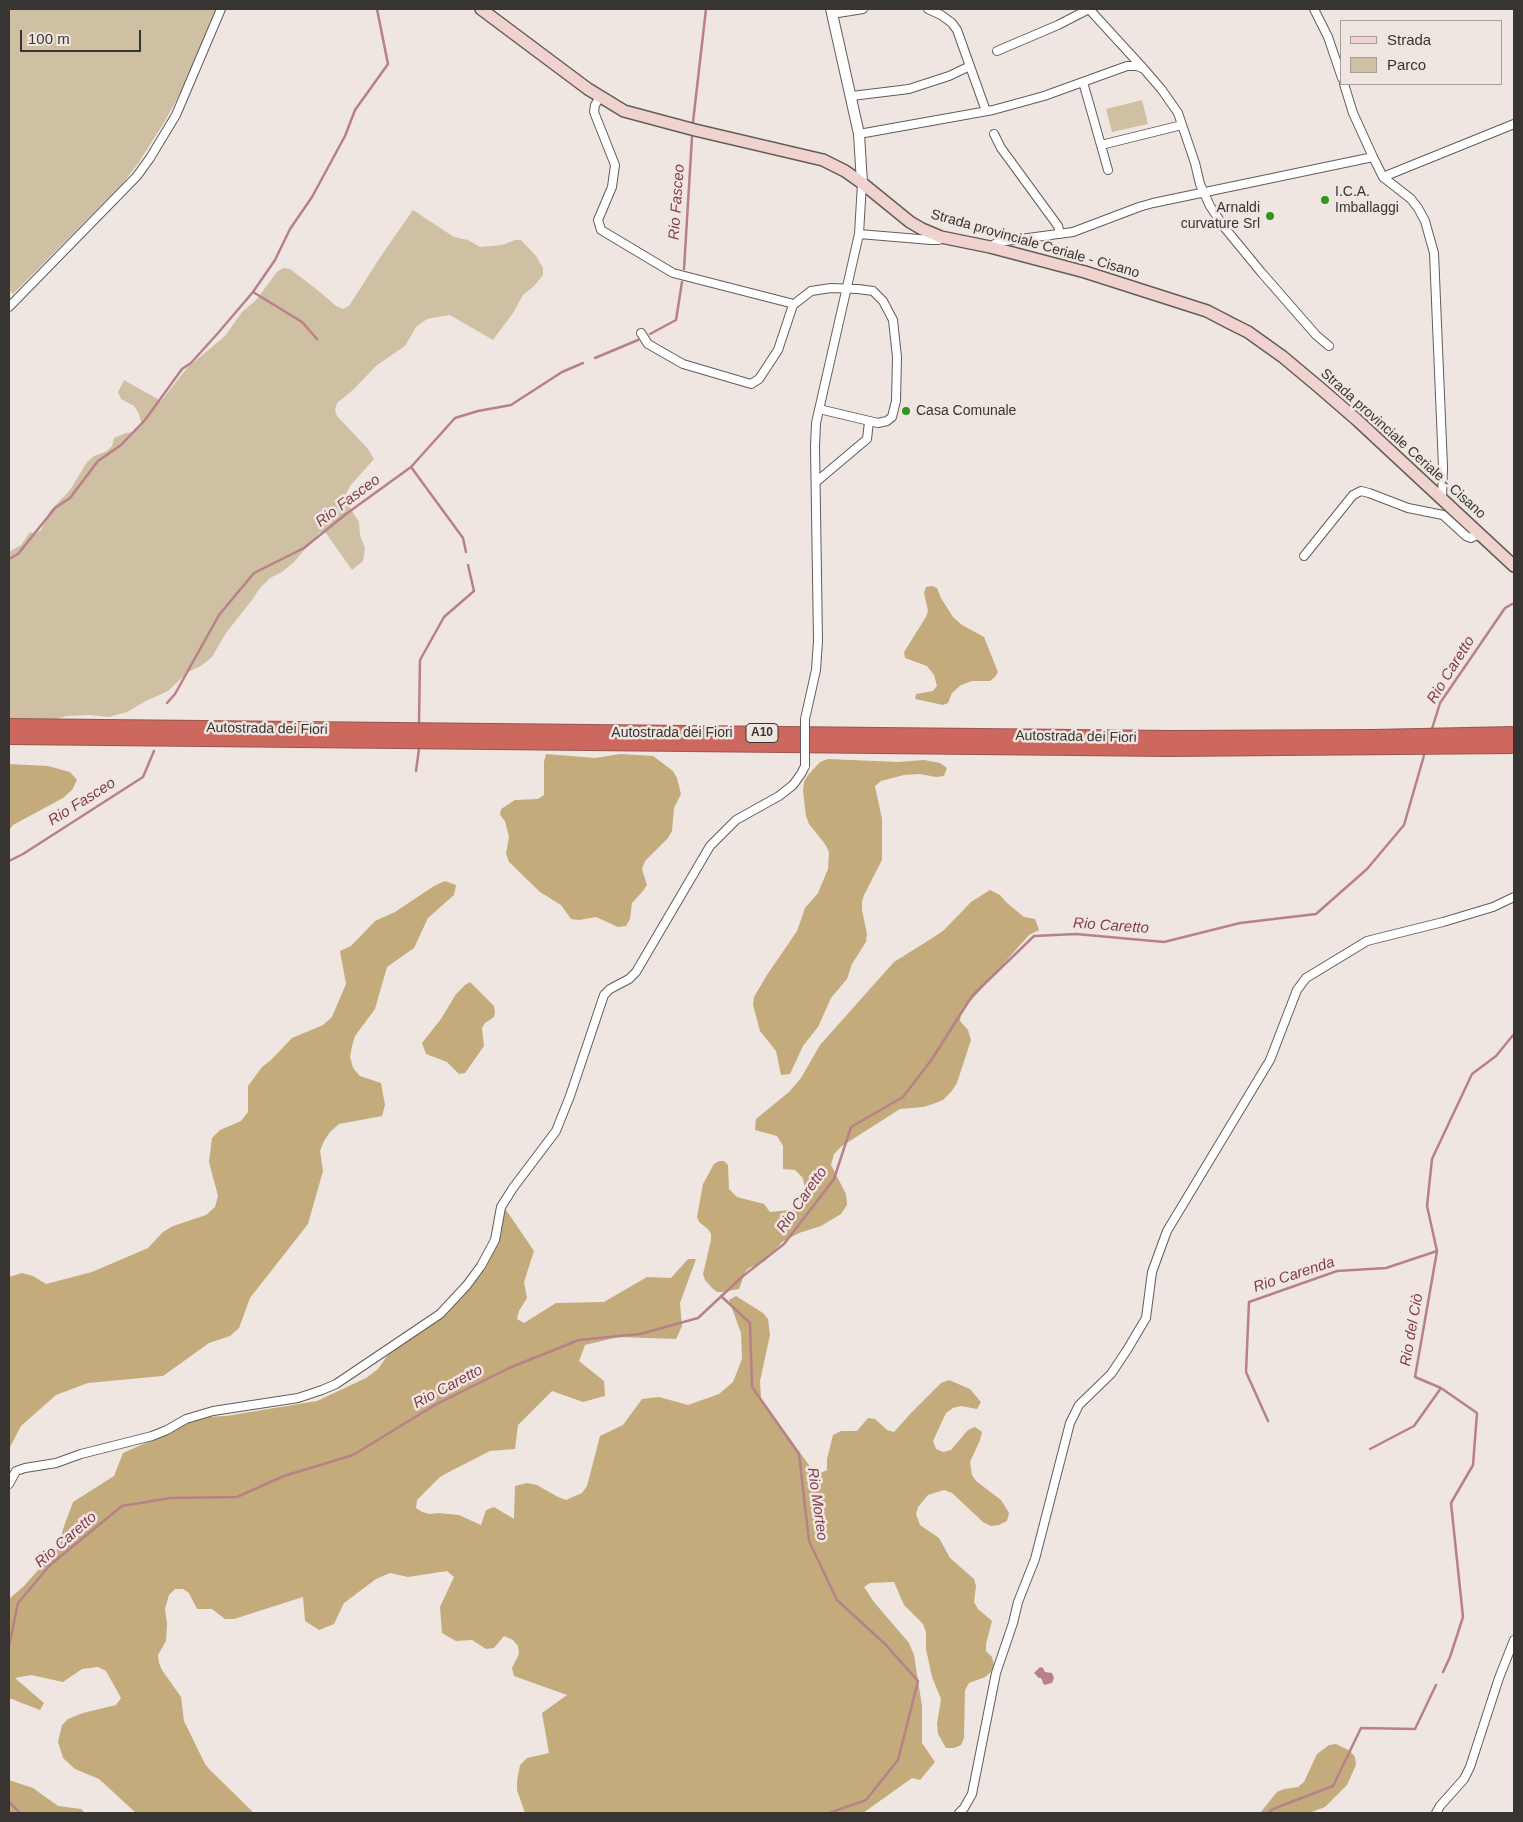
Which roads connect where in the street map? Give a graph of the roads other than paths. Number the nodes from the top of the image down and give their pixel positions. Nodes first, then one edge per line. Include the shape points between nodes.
1 (221, 9) edge
2 (481, 9) edge
3 (863, 9) edge
4 (928, 9) edge
5 (1089, 9) edge
6 (1314, 9) edge
7 (832, 11) edge
8 (997, 51) dead end
9 (970, 66) junction
10 (1144, 69) junction
11 (1340, 72) edge
12 (1083, 82) junction
13 (1344, 85) edge
14 (852, 96) junction
15 (600, 97) junction
16 (986, 111) junction
17 (1514, 124) edge
18 (1182, 125) junction
19 (859, 134) junction
20 (994, 134) dead end
21 (1101, 144) junction
22 (1373, 157) junction
23 (1108, 170) dead end
24 (1383, 177) junction
25 (862, 183) junction
26 (1205, 194) junction
27 (859, 234) junction
28 (1060, 234) junction
29 (942, 237) junction
30 (990, 248) junction
31 (847, 288) junction
32 (793, 305) junction
33 (9, 307) edge
34 (642, 333) dead end
35 (1328, 346) dead end
36 (820, 409) junction
37 (869, 422) junction
38 (816, 482) junction
39 (1442, 499) junction
40 (1480, 534) junction
41 (1304, 556) dead end
42 (1514, 566) edge
43 (9, 726) edge
44 (1514, 734) edge
45 (9, 737) edge
46 (1514, 746) edge
47 (1514, 897) edge
48 (9, 1484) edge
49 (1514, 1640) edge
50 (959, 1813) edge
51 (1436, 1813) edge

1 - 33 street via 176,115 150,158
2 - 15 main road, Strada provinciale Ceriale - Cisano
3 - 7 street
4 - 9 street via 952,23
5 - 8 street
5 - 10 street
6 - 11 street
7 - 14 street
9 - 14 street via 909,89
9 - 16 street
10 - 12 street via 1127,66
10 - 18 street via 1178,113
12 - 16 street via 1035,99
12 - 21 street
13 - 22 street
14 - 19 street
15 - 25 main road, Strada provinciale Ceriale - Cisano via 624,111 652,119 823,160
15 - 32 street via 594,112 615,165 612,186 598,220 601,230 673,273
16 - 19 street
17 - 24 street
18 - 21 street
18 - 26 street
19 - 25 street
20 - 28 street via 1058,226
21 - 23 street
22 - 24 street
22 - 26 street
24 - 39 street via 1418,208 1434,253
25 - 27 street
25 - 29 main road, Strada provinciale Ceriale - Cisano via 910,222
26 - 28 street via 1139,207
26 - 35 street via 1224,227
27 - 29 street via 931,240
27 - 31 street
28 - 30 street via 998,242
29 - 30 main road, Strada provinciale Ceriale - Cisano
30 - 39 main road, Strada provinciale Ceriale - Cisano via 1162,296 1207,311 1248,332 1320,388
31 - 32 street via 811,291
31 - 36 street
31 - 37 street via 873,291 883,301 893,320 897,356 896,401 892,417 887,421
32 - 34 street via 778,350 759,379 751,384 683,364 648,344
36 - 37 street
36 - 38 street via 815,436
37 - 38 street via 866,439
38 - 48 street, bridge via 818,641 816,670 805,719 805,766 802,774 779,796 736,820 710,846 636,972 604,995 556,1131 501,1207 495,1240 466,1285 440,1314 336,1384 298,1398 214,1411 186,1419 152,1436 56,1463 25,1468 16,1472
39 - 40 main road, Strada provinciale Ceriale - Cisano
40 - 41 street via 1471,538 1443,515 1408,508 1361,491 1350,498
40 - 42 main road, Strada provinciale Ceriale - Cisano
43 - 44 highway, Autostrada dei Fiori / A10 via 1172,738
45 - 46 highway, Autostrada dei Fiori / A10 via 1169,749
47 - 50 street via 1443,922 1367,941 1306,978 1297,990 1270,1060 1167,1231 1152,1272 1146,1318 1122,1358 1079,1405 1070,1423 1035,1559 996,1673 972,1794
49 - 51 street via 1470,1767

